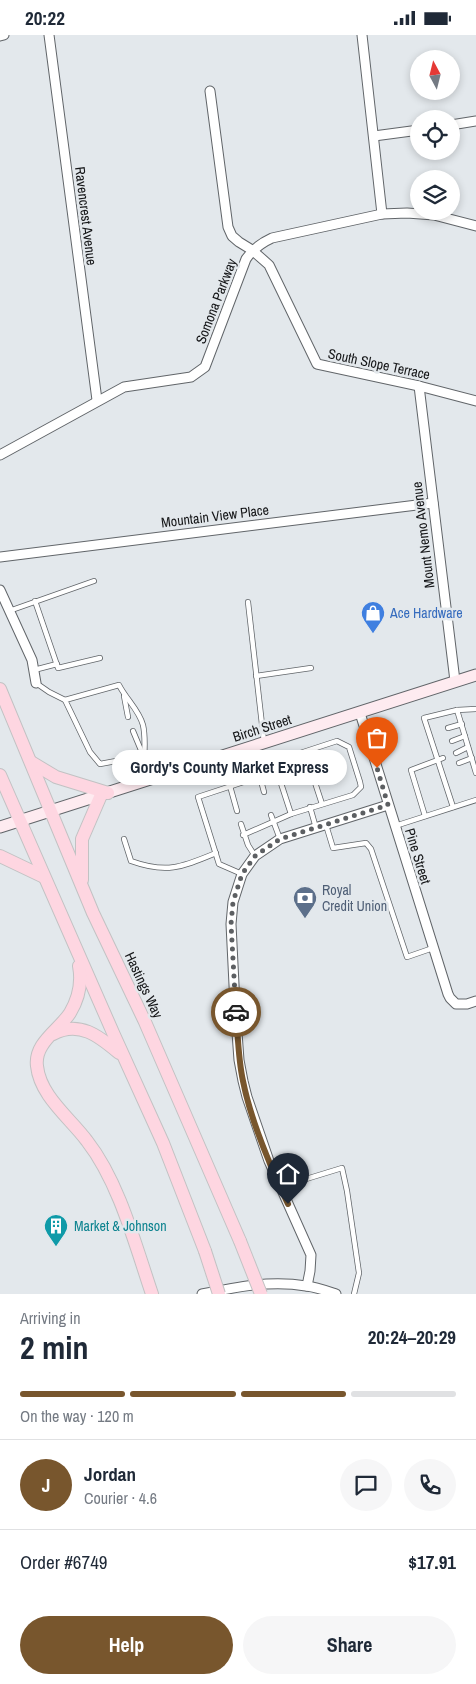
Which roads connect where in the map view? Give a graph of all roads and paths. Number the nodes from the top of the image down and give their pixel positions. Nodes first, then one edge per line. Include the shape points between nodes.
1 (4, 35) edge
2 (49, 35) edge
3 (362, 35) edge
4 (0, 36) edge
5 (210, 91) dead end
6 (476, 121) edge
7 (460, 124) edge
8 (410, 131) edge
9 (374, 136) junction
10 (382, 215) junction
11 (476, 226) edge
12 (252, 251) junction
13 (419, 386) junction
14 (96, 400) junction
15 (476, 401) edge
16 (0, 455) edge
17 (433, 503) junction
18 (0, 557) edge
19 (94, 581) dead end
20 (0, 590) edge
21 (35, 601) junction
22 (248, 602) dead end
23 (9, 611) junction
24 (100, 658) dead end
25 (57, 664) junction
26 (311, 669) dead end
27 (34, 670) junction
28 (476, 675) edge
29 (256, 676) junction
30 (455, 681) junction
31 (36, 683) joint
32 (0, 689) edge
33 (124, 696) junction
34 (65, 701) junction
35 (476, 709) edge
36 (457, 710) junction
37 (360, 713) junction
38 (128, 717) dead end
39 (462, 724) junction
40 (448, 728) dead end
41 (133, 731) dead end
42 (435, 731) dead end
43 (429, 733) junction
44 (465, 736) junction
45 (452, 741) dead end
46 (264, 743) junction
47 (468, 747) junction
48 (305, 752) junction
49 (456, 753) dead end
50 (144, 756) junction
51 (472, 758) junction
52 (441, 759) junction
53 (31, 762) junction
54 (459, 763) dead end
55 (277, 771) junction
56 (476, 773) edge
57 (0, 775) edge
58 (260, 777) junction
59 (143, 781) junction
60 (230, 786) junction
61 (264, 791) dead end
62 (104, 794) junction
63 (476, 800) edge
64 (322, 804) junction
65 (388, 805) junction
66 (310, 807) junction
67 (453, 807) junction
68 (50, 811) junction
69 (237, 811) dead end
70 (271, 815) dead end
71 (291, 815) junction
72 (425, 816) junction
73 (20, 821) junction
74 (273, 822) junction
75 (241, 824) dead end
76 (326, 825) junction
77 (395, 826) junction
78 (0, 827) edge
79 (317, 828) junction
80 (244, 835) junction
81 (124, 839) dead end
82 (280, 839) junction
83 (216, 853) junction
84 (0, 856) edge
85 (255, 856) junction
86 (242, 874) junction
87 (44, 877) junction
88 (82, 885) junction
89 (433, 948) junction
90 (77, 952) junction
91 (476, 1001) edge
92 (53, 1034) junction
93 (123, 1056) junction
94 (280, 1187) junction
95 (306, 1286) junction
96 (152, 1294) edge
97 (202, 1294) edge
98 (219, 1294) edge
99 (261, 1294) edge
100 (336, 1294) edge
101 (354, 1294) edge

1 - 4 street
2 - 14 street, Ravencrest Avenue
3 - 9 street
5 - 12 street via 228,227 232,236
6 - 7 street
8 - 9 street
9 - 10 street
10 - 11 street, Somona Parkway via 421,213
10 - 12 street, Somona Parkway via 283,235 262,243
12 - 13 street, South Slope Terrace via 269,265 275,275 317,364
12 - 14 street, Somona Parkway via 241,270 205,367 191,377 124,387
13 - 15 street, South Slope Terrace
13 - 17 street, Mount Nemo Avenue
14 - 16 street, Somona Parkway
17 - 18 street, Mountain View Place
17 - 30 street, Mount Nemo Avenue
19 - 21 lane
20 - 23 street
21 - 23 lane
21 - 25 lane
22 - 29 lane
23 - 27 street
24 - 25 lane via 58,668
25 - 27 lane
26 - 29 lane
27 - 31 street
28 - 30 main road, Birch Street
29 - 46 lane
30 - 37 main road, Birch Street
31 - 34 lane
32 - 53 main road, Hastings Way
33 - 34 lane via 118,685
33 - 38 lane
33 - 50 lane via 143,724
34 - 50 lane via 90,752 100,764
35 - 36 lane
36 - 39 lane
36 - 43 lane via 424,718
37 - 46 main road, Birch Street
37 - 65 street, Pine Street
39 - 40 lane
39 - 44 lane
41 - 50 lane
42 - 43 lane
43 - 52 lane
44 - 45 lane
44 - 47 lane
46 - 59 main road, Birch Street
47 - 49 lane
47 - 51 lane
48 - 55 lane via 279,761
48 - 64 lane
48 - 64 lane via 337,741 349,747 360,787 353,795
50 - 59 lane
51 - 54 lane
51 - 56 lane
52 - 67 lane
52 - 72 lane via 412,770
53 - 62 main road via 56,777
53 - 68 main road, Hastings Way
55 - 58 lane
55 - 71 lane
57 - 73 main road
58 - 60 lane
58 - 61 lane
59 - 62 main road, Birch Street
60 - 69 lane
60 - 83 lane via 198,797
62 - 68 main road, Birch Street
62 - 88 main road via 82,839
63 - 67 lane
64 - 66 lane
65 - 76 street
65 - 77 street, Pine Street
66 - 71 lane
66 - 79 lane
67 - 72 lane
68 - 73 main road, Birch Street
68 - 88 main road, Hastings Way
70 - 74 lane
71 - 74 lane
72 - 77 lane
73 - 78 main road, Birch Street
73 - 87 main road
74 - 80 lane
74 - 82 lane
75 - 80 lane
76 - 79 street
76 - 89 lane via 333,848 366,843 371,849 407,957
77 - 89 street, Pine Street
79 - 82 street
80 - 85 lane
81 - 83 lane via 131,861 154,867 182,866
82 - 85 street
83 - 86 lane via 219,864
84 - 87 main road
85 - 86 street
86 - 94 street via 233,902 231,924 240,1060 246,1097
87 - 90 main road
88 - 99 main road, Hastings Way, bridge
89 - 91 street, Pine Street via 450,998 456,1004
90 - 92 main road via 81,984 69,1014
90 - 93 main road
92 - 93 main road via 62,1029 88,1031 100,1036
92 - 96 main road via 40,1048 37,1057 43,1086 103,1164
93 - 98 main road, bridge via 163,1143
94 - 95 street via 310,1255
94 - 101 lane via 342,1168 359,1273
95 - 97 street via 267,1284
95 - 100 street

